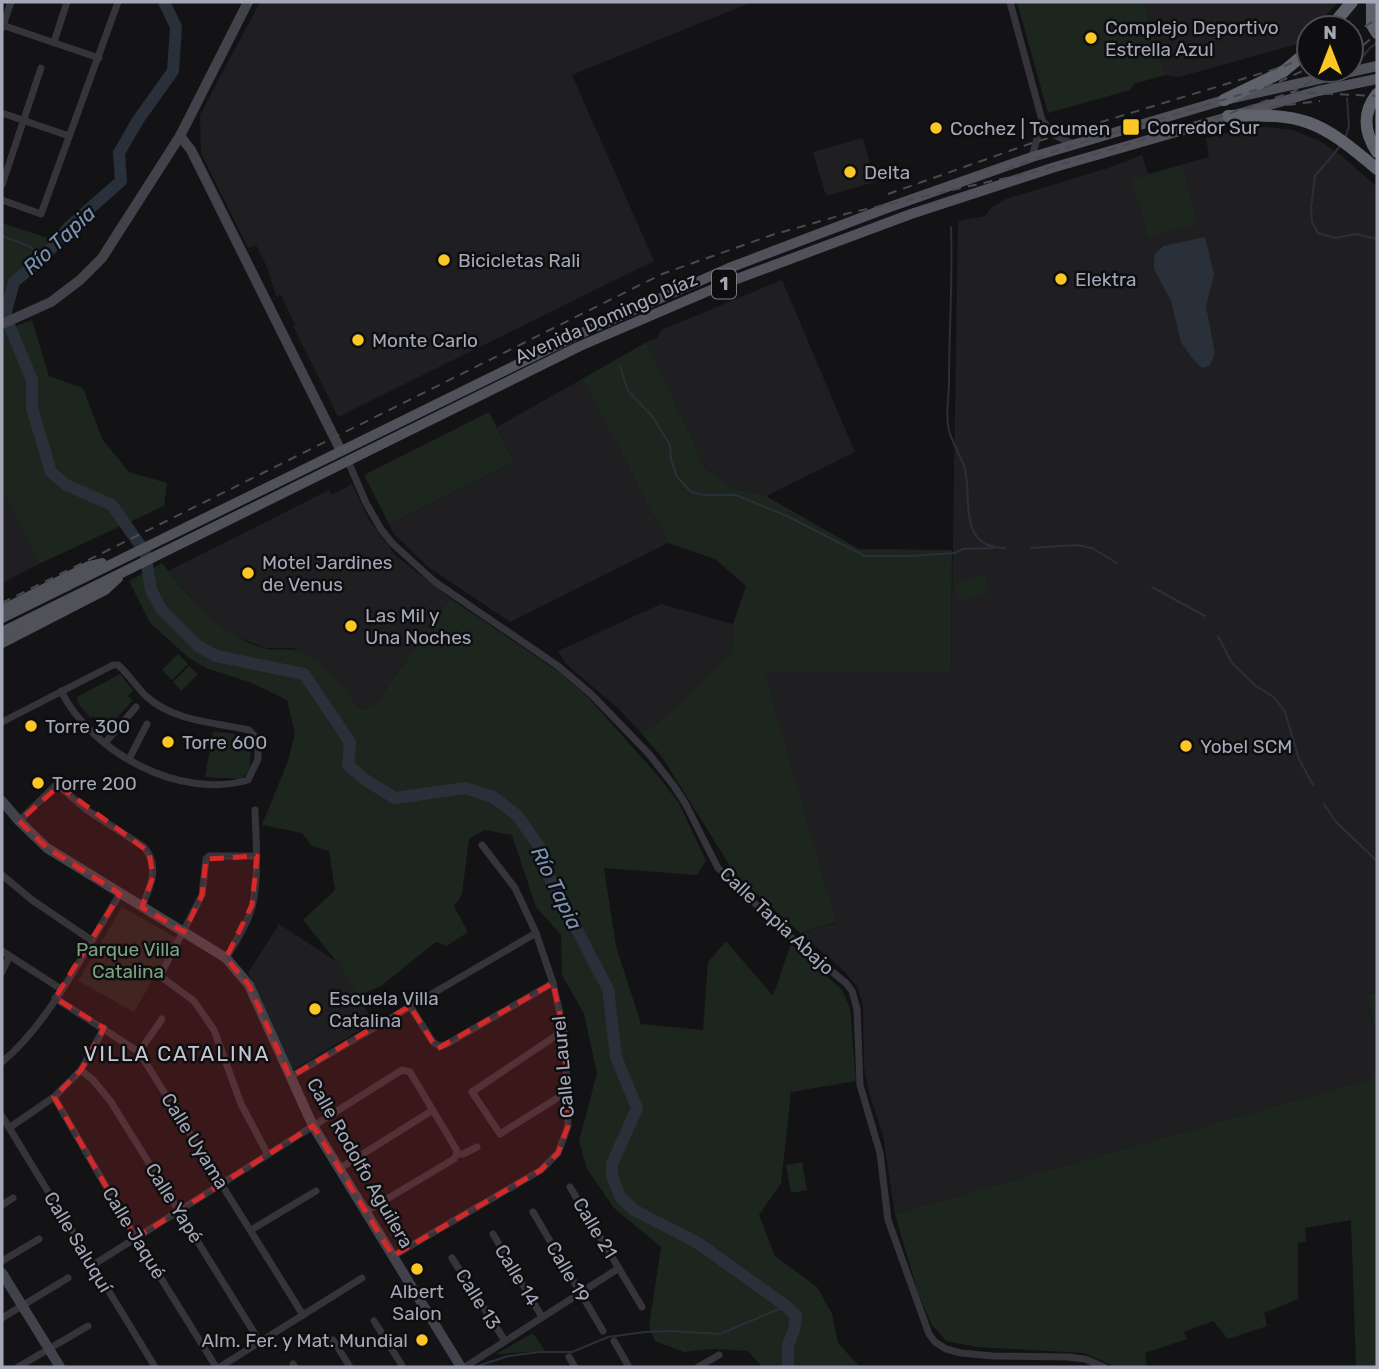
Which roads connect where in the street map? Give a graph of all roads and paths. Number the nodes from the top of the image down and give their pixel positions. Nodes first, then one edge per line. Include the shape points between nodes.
1 (11, 2) edge
2 (67, 2) edge
3 (118, 2) edge
4 (248, 2) edge
5 (1010, 2) edge
6 (1372, 2) edge
7 (2, 26) edge
8 (1377, 33) edge
9 (54, 42) junction
10 (99, 58) junction
11 (1295, 62) edge
12 (1377, 66) edge
13 (41, 68) dead end
14 (1377, 79) edge
15 (1377, 94) edge
16 (1224, 100) junction
17 (2, 113) edge
18 (1228, 116) junction
19 (1042, 120) junction
20 (25, 121) junction
21 (69, 136) junction
22 (180, 136) junction
23 (1073, 144) junction
24 (1377, 152) edge
25 (1032, 157) junction
26 (1377, 169) edge
27 (2, 185) edge
28 (2, 200) edge
29 (2, 324) edge
30 (341, 451) junction
31 (348, 461) junction
32 (121, 559) junction
33 (126, 570) junction
34 (2, 610) edge
35 (2, 618) edge
36 (2, 632) edge
37 (2, 643) edge
38 (61, 691) junction
39 (136, 707) dead end
40 (2, 722) edge
41 (147, 724) dead end
42 (105, 743) junction
43 (129, 760) junction
44 (2, 801) edge
45 (255, 810) dead end
46 (19, 821) junction
47 (482, 845) dead end
48 (257, 856) junction
49 (2, 875) edge
50 (120, 894) junction
51 (142, 906) junction
52 (184, 932) junction
53 (536, 933) junction
54 (91, 940) junction
55 (2, 951) edge
56 (9, 957) junction
57 (226, 958) junction
58 (2, 972) edge
59 (553, 983) junction
60 (61, 989) junction
61 (55, 998) junction
62 (410, 1006) junction
63 (162, 1019) dead end
64 (104, 1028) junction
65 (564, 1031) junction
66 (139, 1052) junction
67 (2, 1062) edge
68 (81, 1070) junction
69 (290, 1077) junction
70 (567, 1091) junction
71 (54, 1097) junction
72 (433, 1111) junction
73 (2, 1116) edge
74 (313, 1126) junction
75 (9, 1128) junction
76 (477, 1147) dead end
77 (267, 1153) junction
78 (457, 1154) junction
79 (339, 1169) junction
80 (222, 1183) junction
81 (570, 1187) dead end
82 (316, 1191) dead end
83 (13, 1198) dead end
84 (2, 1205) edge
85 (179, 1211) junction
86 (365, 1212) junction
87 (533, 1212) dead end
88 (251, 1230) junction
89 (493, 1234) dead end
90 (136, 1238) junction
91 (39, 1239) dead end
92 (393, 1256) junction
93 (452, 1258) dead end
94 (2, 1261) edge
95 (93, 1265) junction
96 (619, 1268) junction
97 (2, 1273) edge
98 (68, 1278) dead end
99 (362, 1278) dead end
100 (580, 1293) junction
101 (22, 1306) junction
102 (642, 1307) dead end
103 (303, 1315) junction
104 (542, 1317) junction
105 (2, 1318) edge
106 (374, 1321) dead end
107 (88, 1326) dead end
108 (603, 1331) dead end
109 (333, 1340) dead end
110 (505, 1341) junction
111 (614, 1341) dead end
112 (260, 1342) junction
113 (48, 1349) junction
114 (719, 1355) dead end
115 (569, 1357) dead end
116 (18, 1367) edge
117 (60, 1367) edge
118 (155, 1367) edge
119 (218, 1367) edge
120 (350, 1367) edge
121 (403, 1367) edge
122 (463, 1367) edge
123 (575, 1367) edge
124 (629, 1367) edge
125 (698, 1367) edge
126 (1104, 1367) edge

1 - 7 street
2 - 9 street
3 - 10 street
4 - 22 street
5 - 19 street
6 - 8 highway via 1372,25
7 - 9 street
9 - 10 street
10 - 21 street
11 - 16 highway
12 - 16 main road, Avenida Domingo Díaz
13 - 20 street
14 - 18 main road, Avenida Domingo Díaz / 1
15 - 24 highway via 1366,118
16 - 23 main road, Avenida Domingo Díaz / 1
17 - 20 street
18 - 26 highway via 1297,118 1333,133
18 - 31 main road, Avenida Domingo Díaz / 1 via 911,214 734,279 580,346
19 - 23 street via 1055,135
19 - 25 street
20 - 21 street
20 - 27 street
21 - 28 street via 41,214
22 - 29 street via 102,258 51,302
22 - 30 street
23 - 25 main road, Avenida Domingo Díaz / 1
25 - 30 main road, Avenida Domingo Díaz / 1 via 729,268 575,336
30 - 32 main road, Avenida Domingo Díaz / 1
31 - 33 main road, Avenida Domingo Díaz / 1
31 - 126 street, Calle Tapia Abajo via 366,503 392,543 444,589 591,694 674,786 718,868 852,991 859,1020 860,1085 880,1153 888,1220 924,1325 936,1342 961,1353 1068,1357
32 - 34 main road via 89,566
32 - 35 main road, Avenida Domingo Díaz
33 - 36 main road, Avenida Domingo Díaz
33 - 37 main road via 105,590
38 - 40 street
38 - 42 street via 75,714
38 - 43 street via 118,665 145,695 175,714 249,730 258,740 258,759 248,780 230,785 166,777
39 - 42 street
41 - 43 street
42 - 43 street
44 - 46 street, Calle Rodolfo Aguilera
45 - 48 street
46 - 50 street, Calle Rodolfo Aguilera via 47,848
46 - 51 street via 59,786 149,852 153,877
47 - 53 street, Calle Laurel via 515,888
48 - 52 street via 206,859 202,895
48 - 57 street via 252,905
49 - 54 street
50 - 51 street, Calle Rodolfo Aguilera
50 - 54 street
51 - 52 street, Calle Rodolfo Aguilera
52 - 57 street, Calle Rodolfo Aguilera
52 - 77 street via 160,976 194,1001 214,1030 241,1104
53 - 59 street, Calle Laurel
53 - 62 street
54 - 60 street
55 - 56 street
56 - 58 street
56 - 60 street
57 - 69 street, Calle Rodolfo Aguilera via 248,985
59 - 62 street via 439,1046
59 - 65 street, Calle Laurel
60 - 61 street
61 - 64 street, Calle Uyama
61 - 67 street via 26,1039
62 - 69 street
63 - 66 street
64 - 66 street, Calle Uyama
64 - 68 street
65 - 70 street, Calle Laurel
65 - 70 street via 472,1092 500,1134
66 - 80 street, Calle Uyama
68 - 71 street
68 - 85 street, Calle Yapé via 111,1102
69 - 74 street, Calle Rodolfo Aguilera
70 - 92 street, Calle Laurel via 568,1126 558,1153 541,1170
71 - 75 street
71 - 90 street, Calle Jaqué
72 - 74 street via 410,1072 402,1069
72 - 78 street
72 - 79 street
73 - 75 street, Calle Saluquí
74 - 77 street
74 - 79 street, Calle Rodolfo Aguilera
75 - 95 street, Calle Saluquí
76 - 78 street
77 - 80 street
78 - 86 street
79 - 86 street, Calle Rodolfo Aguilera
80 - 85 street
80 - 88 street, Calle Uyama
81 - 96 street, Calle 21
82 - 88 street
83 - 84 street
85 - 90 street
85 - 112 street, Calle Yapé
86 - 92 street, Calle Rodolfo Aguilera
87 - 100 street, Calle 19
88 - 103 street, Calle Uyama
89 - 104 street, Calle 14
90 - 95 street
90 - 119 street, Calle Jaqué
91 - 94 street
92 - 122 street, Calle Rodolfo Aguilera
93 - 110 street, Calle 13
95 - 118 street, Calle Saluquí
96 - 100 street
96 - 102 street, Calle 21
97 - 101 street
98 - 101 street
99 - 103 street
100 - 104 street
100 - 108 street, Calle 19
101 - 105 street
101 - 113 street
103 - 112 street
104 - 110 street
106 - 121 street
107 - 113 street
109 - 120 street
110 - 122 street
111 - 124 street
112 - 119 street
113 - 116 street
113 - 117 street
114 - 125 street
115 - 123 street

